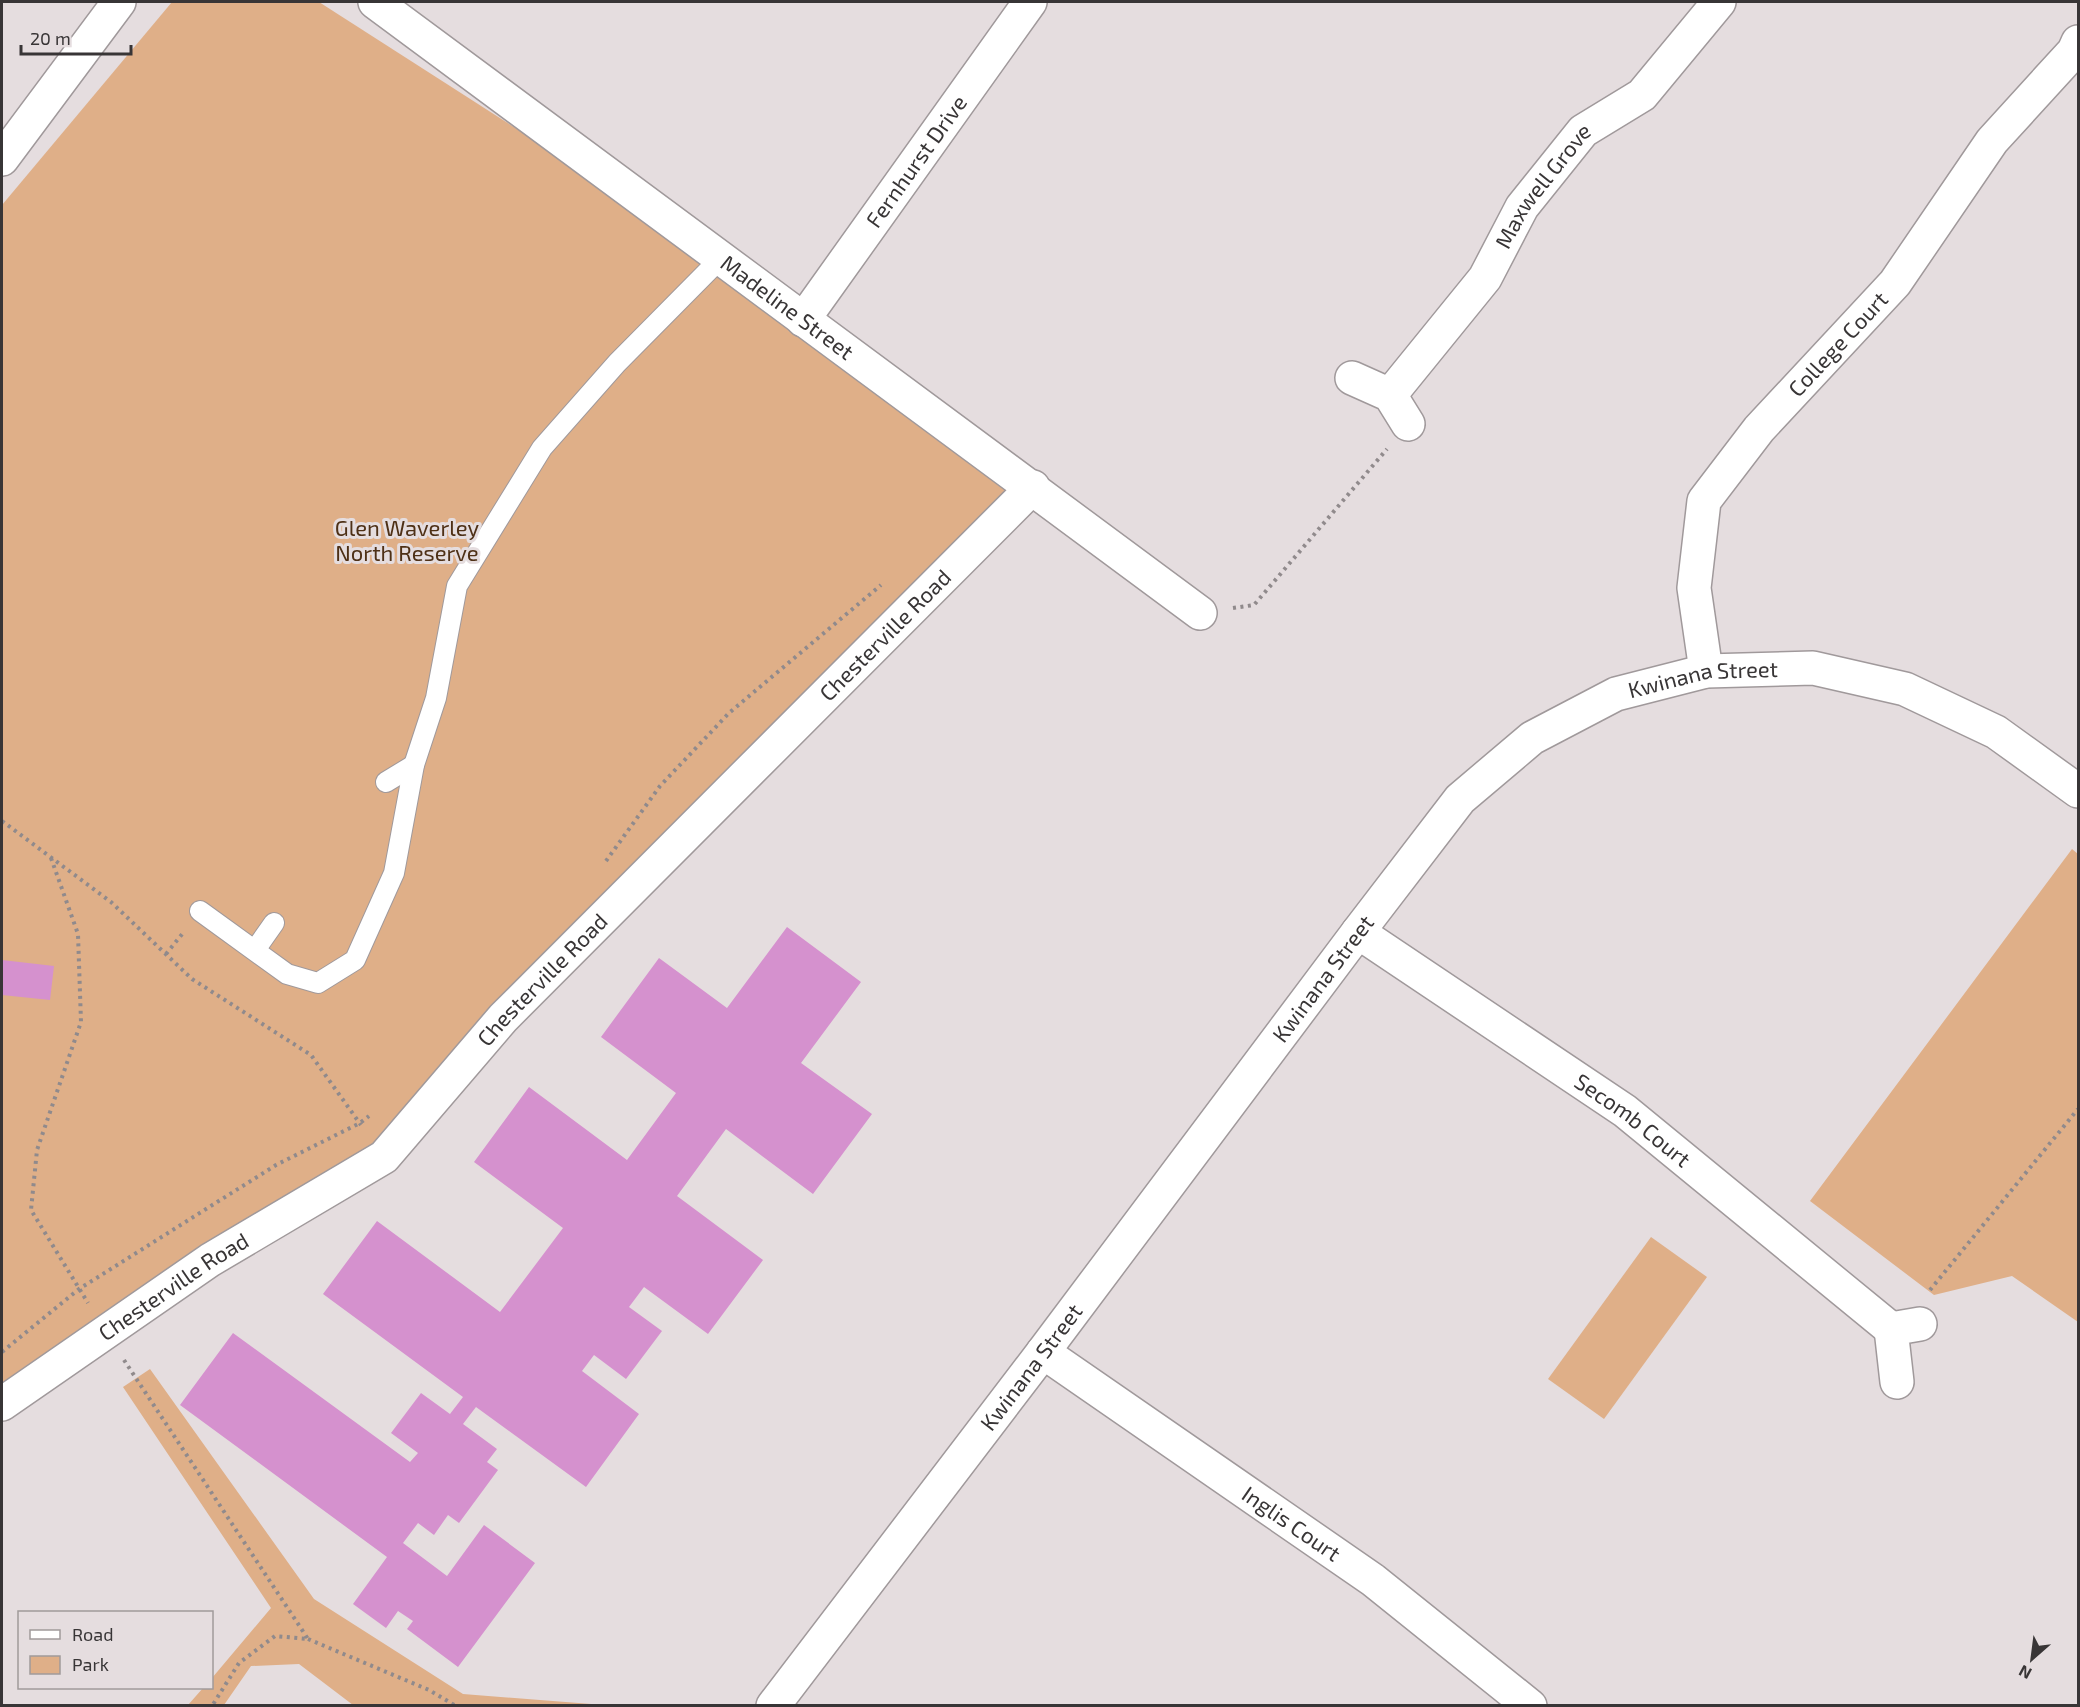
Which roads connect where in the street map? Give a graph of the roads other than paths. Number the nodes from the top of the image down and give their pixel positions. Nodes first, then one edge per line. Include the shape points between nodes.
1 (119, 2) edge
2 (375, 2) edge
3 (1030, 2) edge
4 (1719, 2) edge
5 (2077, 48) edge
6 (2, 159) edge
7 (720, 259) junction
8 (803, 320) junction
9 (1352, 378) dead end
10 (1390, 395) junction
11 (1408, 424) road end
12 (1033, 487) junction
13 (1200, 613) road end
14 (1706, 671) junction
15 (414, 765) junction
16 (387, 782) dead end
17 (2079, 792) edge
18 (200, 911) dead end
19 (274, 923) dead end
20 (1358, 932) junction
21 (255, 950) junction
22 (1043, 1352) junction
23 (1897, 1382) dead end
24 (2, 1404) edge
25 (773, 1706) edge
26 (1530, 1706) edge

1 - 6 street
2 - 7 street, Madeline Street
3 - 8 street, Fernhurst Drive
4 - 10 street, Maxwell Grove via 1642,95 1583,131 1522,207 1485,278
5 - 14 street, College Court via 1992,141 1895,283 1759,429 1704,501 1694,588
7 - 8 street, Madeline Street
7 - 15 lane via 617,363 542,447 457,586 436,698
8 - 12 street, Madeline Street
9 - 10 street
10 - 11 street
12 - 13 street, Madeline Street
12 - 24 street, Chesterville Road via 503,1018 384,1157 210,1260
14 - 17 street, Kwinana Street via 1813,668 1905,689 1996,732
14 - 20 street, Kwinana Street via 1616,694 1532,738 1460,800
15 - 16 lane
15 - 21 lane via 394,873 355,960 318,983 287,974
18 - 21 lane
19 - 21 lane
20 - 22 street, Kwinana Street
20 - 23 street, Secomb Court via 1625,1111 1905,1327
22 - 25 street, Kwinana Street
22 - 26 street, Inglis Court via 1373,1580

